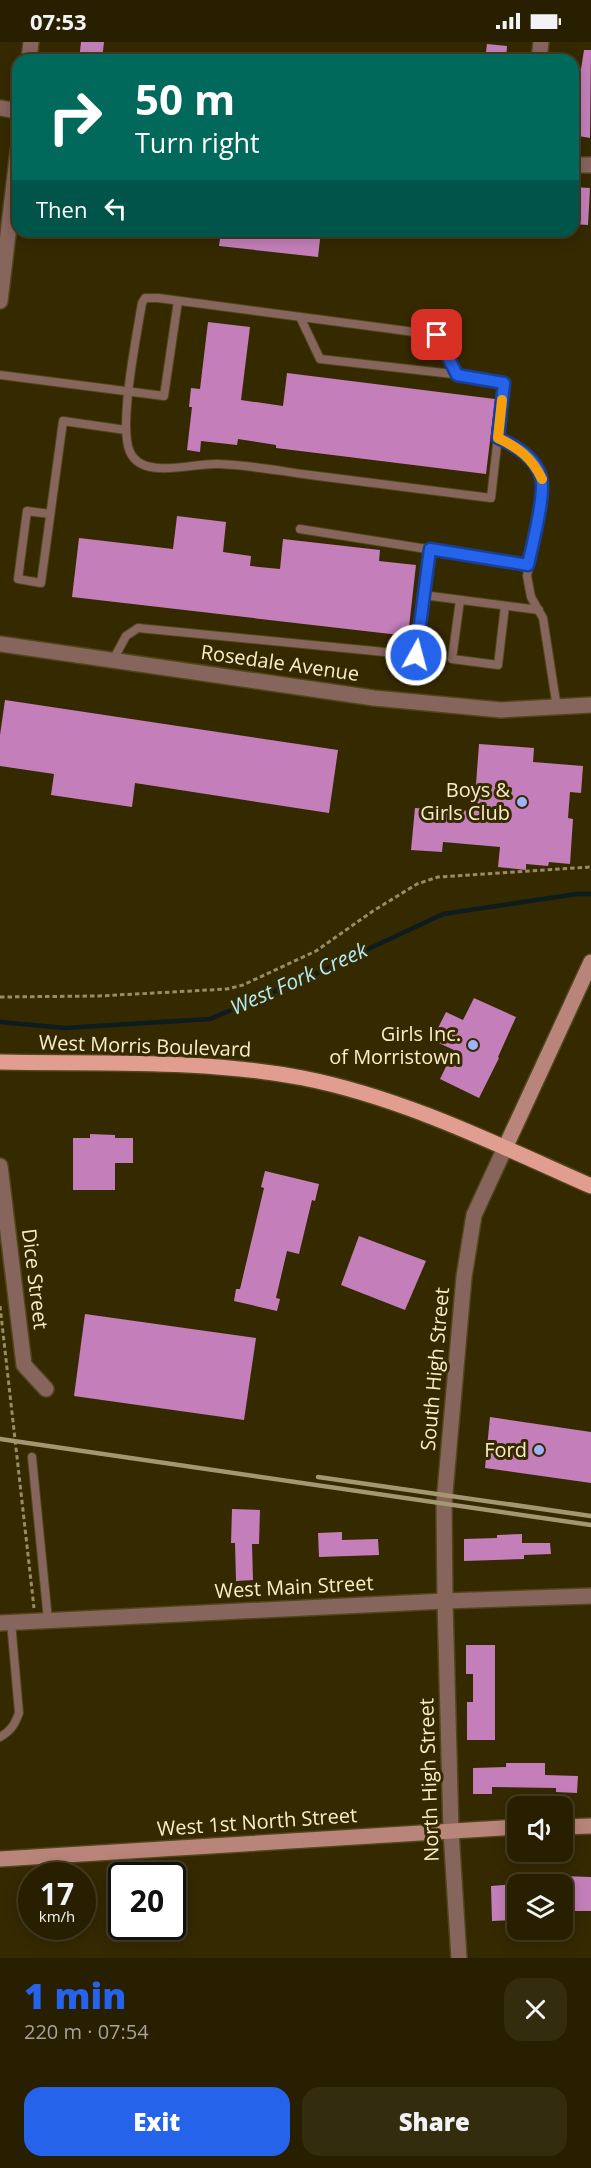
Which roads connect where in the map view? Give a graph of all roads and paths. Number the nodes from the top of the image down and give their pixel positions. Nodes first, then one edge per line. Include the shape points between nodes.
1 (12, 223) edge
2 (0, 301) edge
3 (178, 301) junction
4 (300, 317) junction
5 (0, 375) edge
6 (457, 375) junction
7 (129, 392) junction
8 (126, 430) junction
9 (498, 438) junction
10 (50, 514) junction
11 (300, 529) dead end
12 (430, 549) junction
13 (528, 565) junction
14 (423, 595) junction
15 (460, 600) junction
16 (505, 606) junction
17 (539, 610) junction
18 (0, 644) edge
19 (113, 660) junction
20 (591, 705) edge
21 (557, 708) junction
22 (591, 867) edge
23 (591, 962) edge
24 (0, 997) edge
25 (0, 1062) edge
26 (505, 1148) junction
27 (0, 1166) edge
28 (591, 1186) edge
29 (0, 1306) edge
30 (46, 1389) dead end
31 (32, 1457) dead end
32 (591, 1596) edge
33 (445, 1601) junction
34 (42, 1621) junction
35 (5, 1622) edge
36 (0, 1737) edge
37 (591, 1826) edge
38 (573, 1827) edge
39 (507, 1828) edge
40 (451, 1831) junction
41 (0, 1859) edge
42 (459, 1958) edge

1 - 2 street
3 - 4 lane
3 - 7 lane via 145,298 142,303
3 - 7 lane via 164,396
4 - 6 lane via 437,335
4 - 6 lane via 320,359
5 - 7 lane
6 - 9 lane via 504,383
7 - 8 lane
8 - 9 lane via 130,454 151,468 218,463 491,498
8 - 10 lane via 63,421
9 - 13 lane via 531,459 542,478
10 - 10 lane via 41,583 18,579 27,511
11 - 12 lane
12 - 13 lane
12 - 14 lane
13 - 17 lane via 526,576 531,597
14 - 15 lane
14 - 19 lane via 416,655 138,628 126,636
15 - 16 lane
15 - 16 lane via 452,659 498,665
16 - 17 lane
17 - 21 lane
18 - 19 street, Rosedale Avenue
19 - 21 street, Rosedale Avenue via 374,698 501,710
20 - 21 street, Rosedale Avenue
22 - 24 path via 438,877 417,884 316,951 227,989
23 - 26 main road
25 - 26 main road, West Morris Boulevard via 208,1066 302,1078 408,1108
26 - 28 main road, West Morris Boulevard
26 - 33 street, South High Street via 474,1215 464,1277 444,1504
27 - 30 street, Dice Street via 24,1365
29 - 34 path
31 - 34 lane
32 - 33 street, West Main Street
33 - 34 street, West Main Street
33 - 40 street, North High Street
34 - 35 street, West Main Street
35 - 36 lane via 19,1713 8,1733
37 - 38 main road
39 - 40 main road, West 1st North Street
40 - 41 main road, West 1st North Street
40 - 42 street, North High Street

